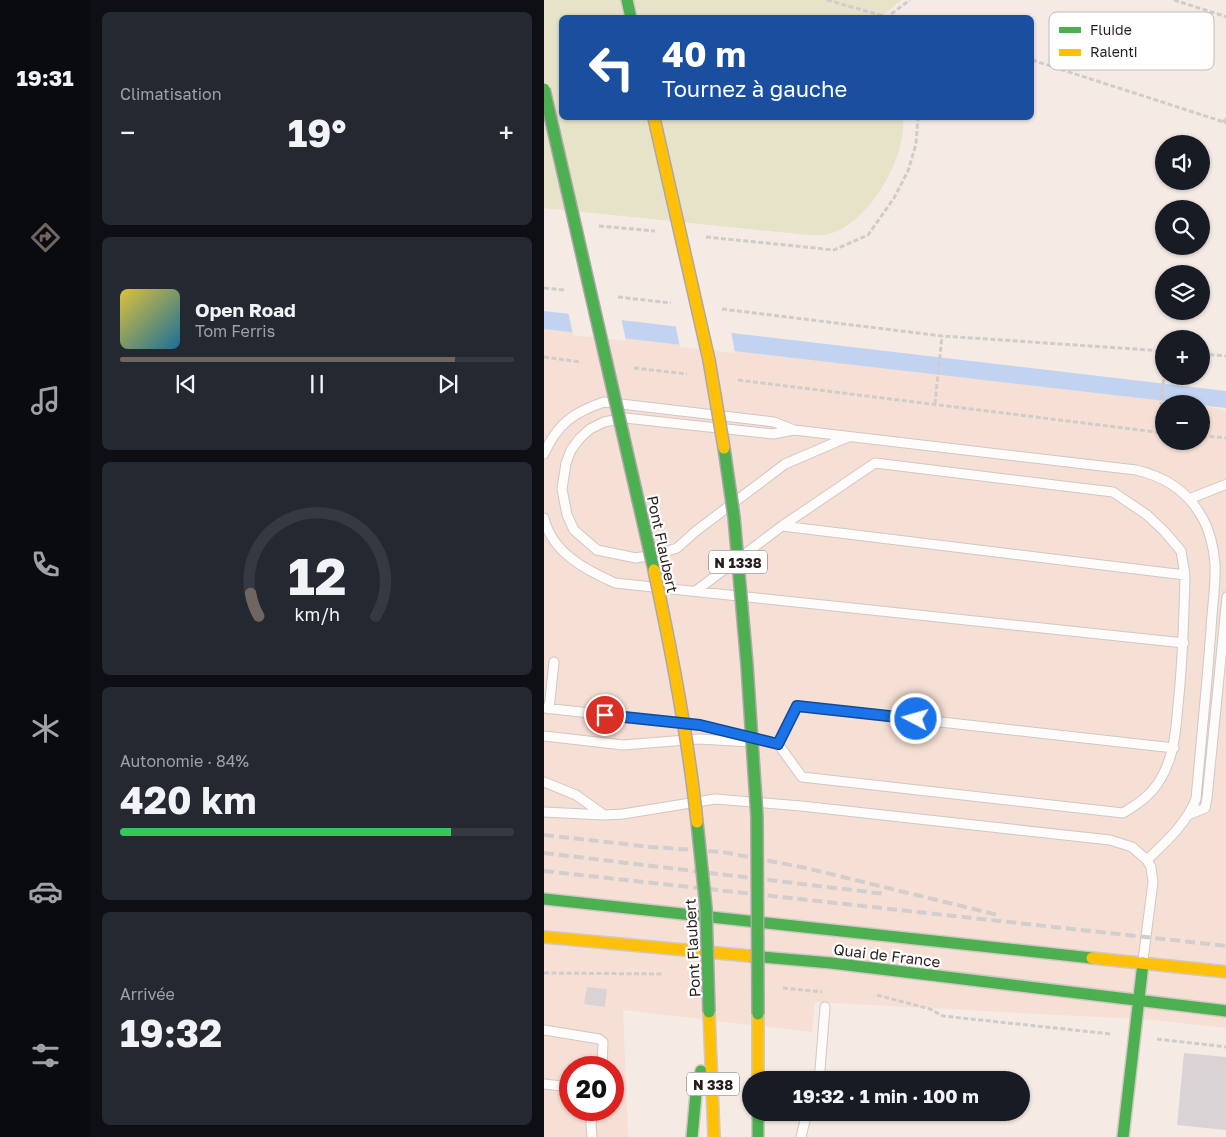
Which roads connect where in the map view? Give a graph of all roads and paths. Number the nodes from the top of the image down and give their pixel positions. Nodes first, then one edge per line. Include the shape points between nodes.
1 (627, 0) edge
2 (827, 0) edge
3 (910, 0) edge
4 (1174, 0) edge
5 (1211, 12) edge
6 (1214, 13) edge
7 (630, 15) edge
8 (881, 15) edge
9 (891, 15) edge
10 (1226, 17) edge
11 (1034, 61) edge
12 (1049, 66) edge
13 (1063, 70) edge
14 (544, 89) edge
15 (1226, 118) edge
16 (654, 120) edge
17 (918, 120) edge
18 (1225, 123) edge
19 (599, 226) dead end
20 (663, 232) dead end
21 (701, 236) dead end
22 (544, 288) edge
23 (573, 292) dead end
24 (612, 296) dead end
25 (680, 304) dead end
26 (719, 309) dead end
27 (942, 336) junction
28 (1155, 350) edge
29 (1210, 355) edge
30 (1226, 356) edge
31 (544, 357) edge
32 (583, 362) dead end
33 (632, 368) dead end
34 (690, 374) dead end
35 (730, 379) dead end
36 (935, 401) junction
37 (794, 430) junction
38 (1155, 431) edge
39 (851, 436) junction
40 (1210, 437) edge
41 (1226, 438) edge
42 (544, 454) edge
43 (1226, 484) edge
44 (1188, 499) junction
45 (544, 518) edge
46 (782, 526) junction
47 (1185, 575) junction
48 (697, 590) junction
49 (1226, 597) edge
50 (1184, 642) junction
51 (554, 662) dead end
52 (547, 708) edge
53 (544, 736) edge
54 (778, 744) junction
55 (1174, 748) junction
56 (544, 782) edge
57 (544, 812) edge
58 (604, 815) junction
59 (1188, 815) junction
60 (1147, 860) junction
61 (544, 898) edge
62 (544, 937) edge
63 (1142, 963) junction
64 (1226, 972) edge
65 (872, 994) dead end
66 (1137, 1001) junction
67 (825, 1007) dead end
68 (1226, 1011) edge
69 (544, 1030) edge
70 (709, 1031) junction
71 (1112, 1034) dead end
72 (1158, 1039) dead end
73 (1226, 1047) edge
74 (602, 1056) edge
75 (758, 1071) edge
76 (820, 1071) edge
77 (544, 1084) edge
78 (559, 1086) edge
79 (591, 1121) edge
80 (758, 1121) edge
81 (804, 1121) edge
82 (592, 1137) edge
83 (692, 1137) edge
84 (714, 1137) edge
85 (758, 1137) edge
86 (800, 1137) edge
87 (1122, 1137) edge

1 - 7 main road
2 - 8 path
3 - 9 path
4 - 5 path
6 - 10 path
11 - 12 path
13 - 18 path
14 - 70 main road, Pont Flaubert, bridge via 675,668 706,908
15 - 18 path
16 - 75 main road, N 1338, bridge via 709,360 734,517 757,817
17 - 21 path via 916,144 908,171 868,235 834,250
19 - 20 path
22 - 23 path
24 - 25 path
26 - 27 path
27 - 28 path
27 - 36 path
29 - 30 path
31 - 32 path
33 - 34 path
35 - 36 path
36 - 38 path
37 - 39 lane
37 - 39 lane via 773,434 625,418 604,422 590,429 571,450 562,489 567,515 574,530 597,550 636,558 658,554 677,548 785,464
37 - 42 lane via 774,422 604,402 582,411 560,426
39 - 44 lane via 1136,470 1167,481
40 - 41 path
43 - 44 lane
44 - 59 lane via 1205,524 1215,565 1196,799
45 - 48 lane via 552,538 571,559 592,573 616,583
46 - 47 lane
46 - 47 lane via 875,463 1113,492 1166,532 1181,551
46 - 48 lane
47 - 50 lane
48 - 50 lane
49 - 59 lane via 1208,798 1205,808
50 - 55 lane
51 - 52 lane
52 - 54 lane via 700,725
53 - 54 lane via 623,745 699,740
54 - 55 lane via 797,706
54 - 55 lane via 802,777 1123,814 1153,791
56 - 58 lane via 576,795
57 - 58 lane
58 - 60 lane via 715,799 801,806 1110,840 1132,847
59 - 60 lane
60 - 63 lane via 1153,882
61 - 63 main road, Quai de France
62 - 66 main road, Quai de France via 831,963
63 - 64 main road, Quai de France
63 - 66 main road
65 - 71 path via 930,1009 943,1016
66 - 68 main road, Quai de France
66 - 87 main road
67 - 76 lane
69 - 74 lane via 599,1039 603,1042
70 - 83 main road via 696,1093
70 - 84 main road, N 338
72 - 73 path
77 - 78 lane
79 - 82 lane
80 - 85 main road
81 - 86 lane

